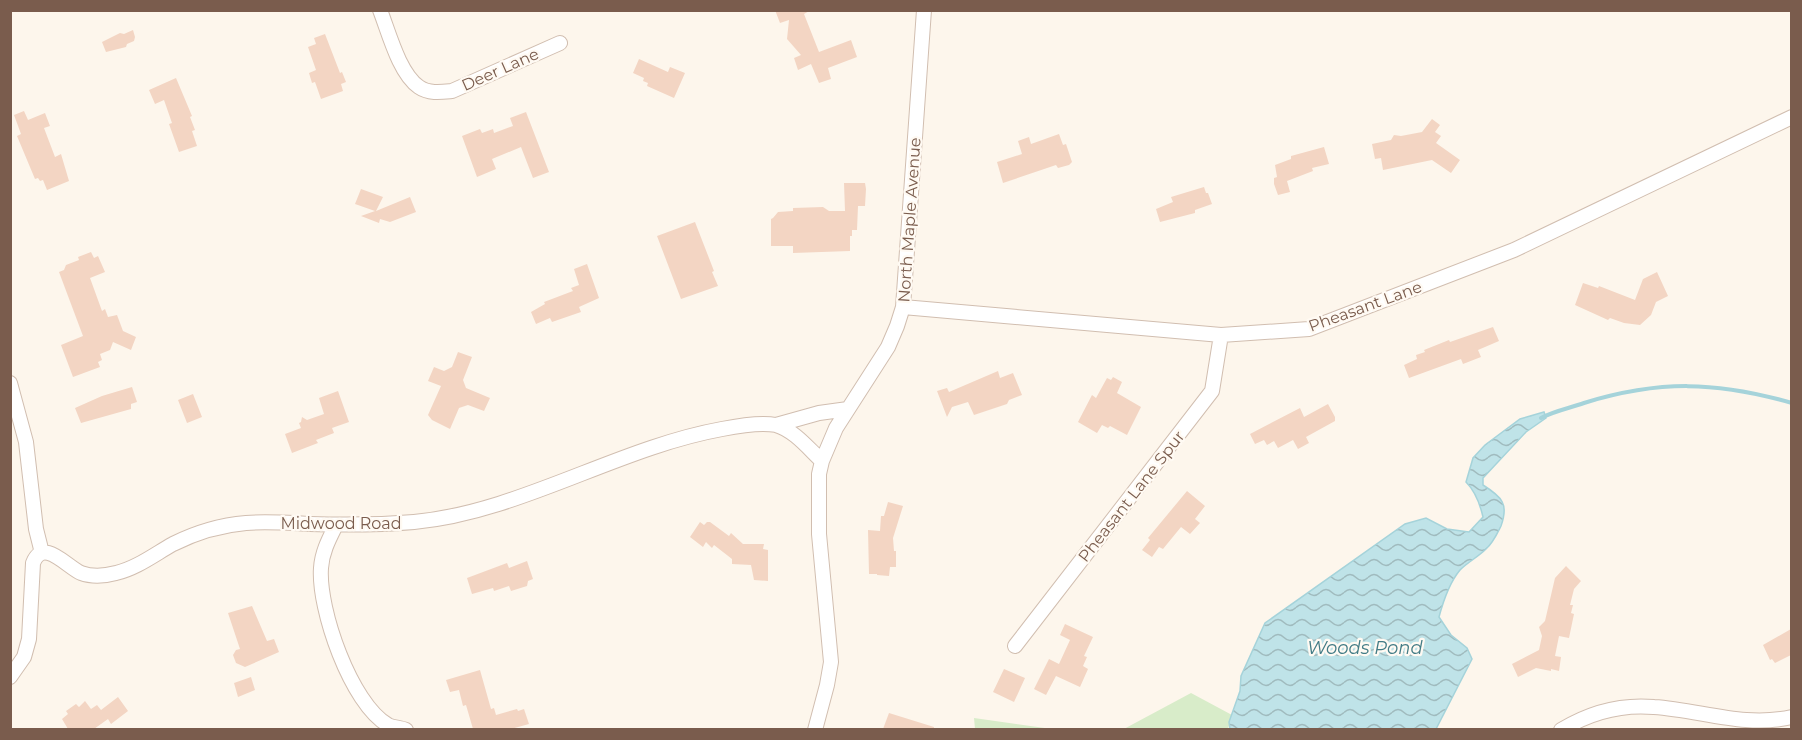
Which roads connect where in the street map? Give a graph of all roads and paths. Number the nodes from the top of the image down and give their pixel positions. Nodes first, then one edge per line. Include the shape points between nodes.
1 (380, 10) edge
2 (924, 10) edge
3 (560, 43) dead end
4 (1791, 117) edge
5 (903, 307) junction
6 (1221, 335) junction
7 (10, 383) edge
8 (848, 409) junction
9 (776, 425) junction
10 (822, 461) junction
11 (336, 525) junction
12 (42, 553) junction
13 (1015, 646) dead end
14 (10, 677) edge
15 (1791, 717) edge
16 (390, 728) edge
17 (406, 729) edge
18 (814, 729) edge
19 (1561, 729) edge

1 - 3 street, Deer Lane via 404,71 420,88 435,92 452,91
2 - 5 street, North Maple Avenue
4 - 6 street, Pheasant Lane via 1515,250 1309,329
5 - 6 street, Pheasant Lane
5 - 8 street, North Maple Avenue via 888,347
6 - 13 street, Pheasant Lane Spur via 1212,391
7 - 12 street via 26,442
8 - 9 street, Midwood Road
8 - 10 street, North Maple Avenue
9 - 10 street
9 - 11 street, Midwood Road via 742,425 693,435 460,515 404,523
10 - 18 street, North Maple Avenue via 819,534 831,662
11 - 12 street, Midwood Road via 247,523 195,534 107,576 80,572 55,555
11 - 16 street via 324,549 321,566 327,620 362,698
12 - 14 street via 33,563 29,639 24,657
15 - 19 street via 1750,721 1653,707 1600,711
16 - 17 street

